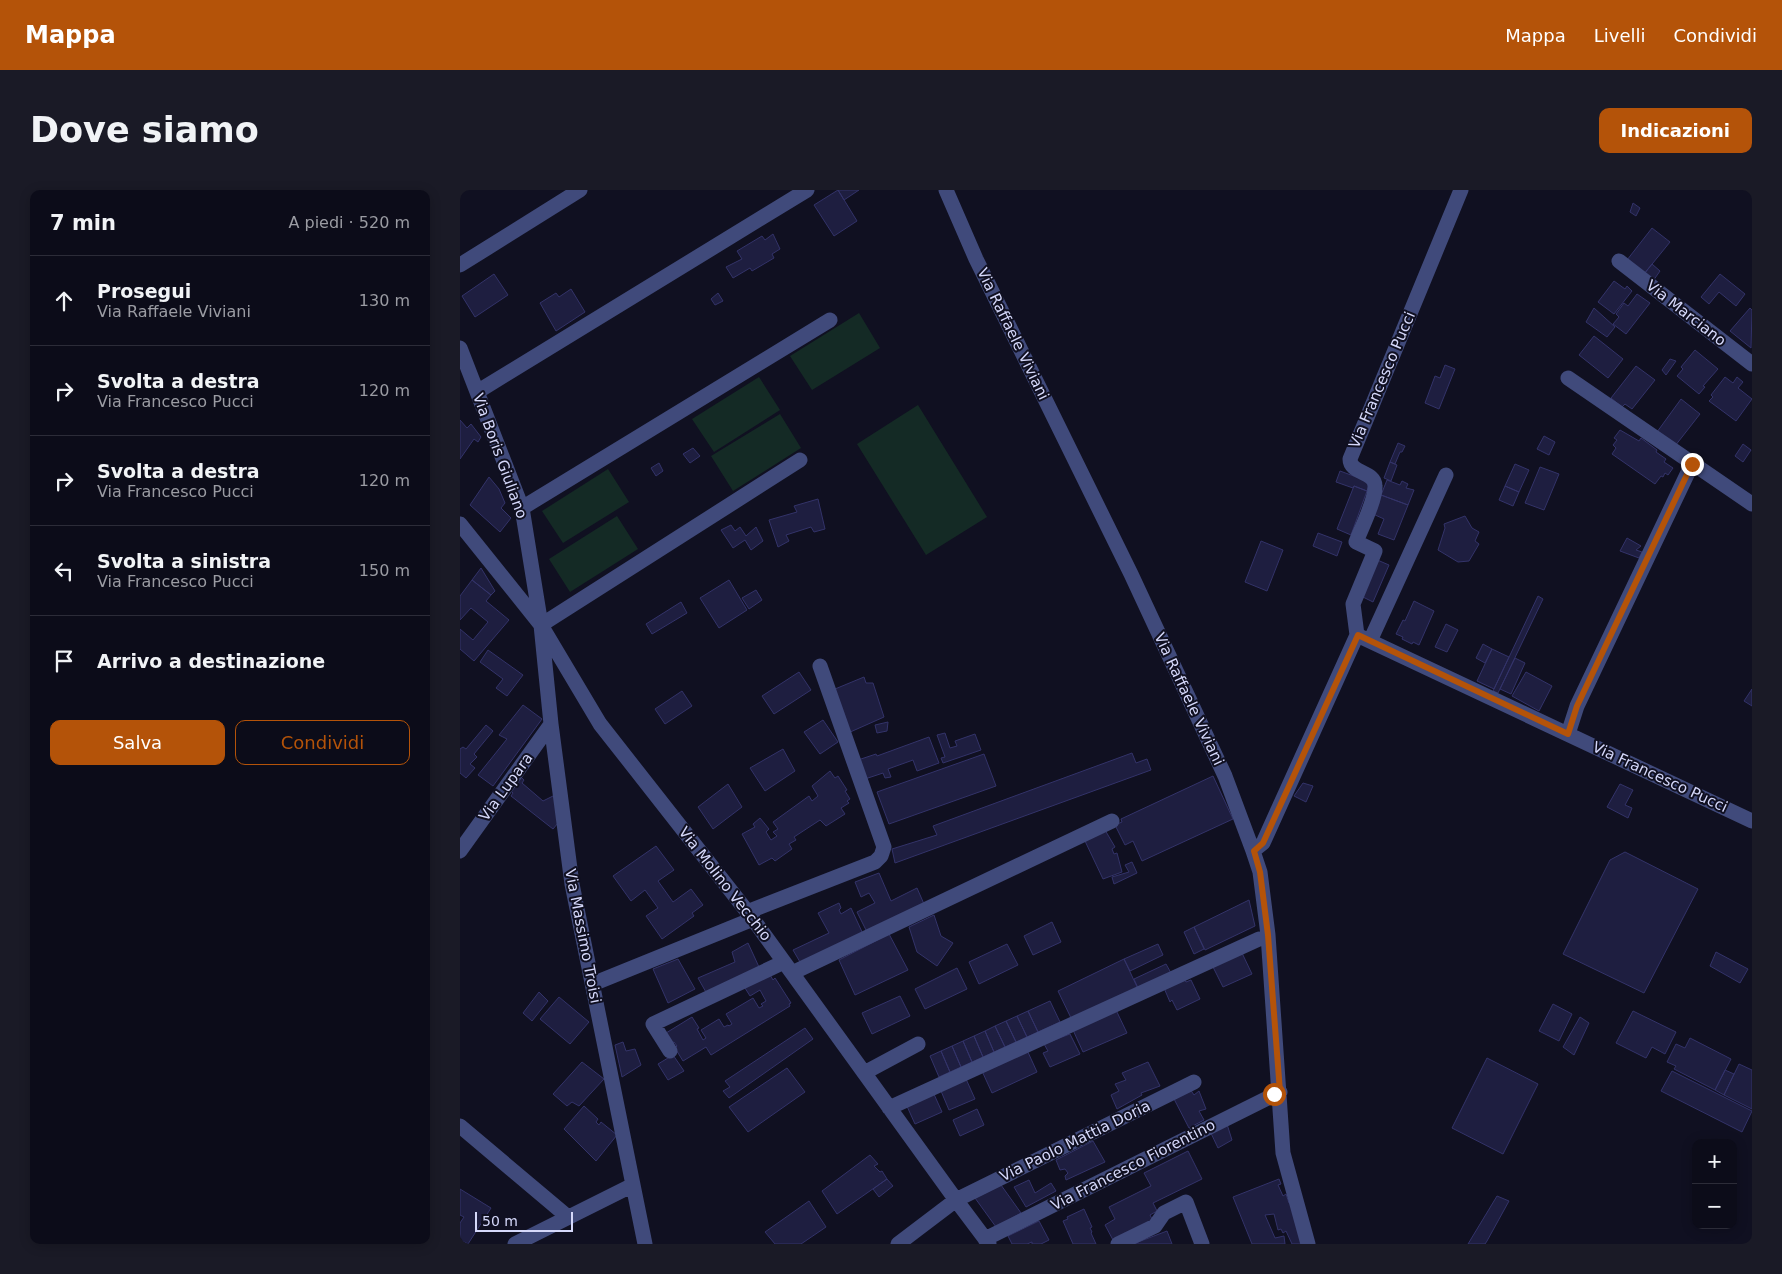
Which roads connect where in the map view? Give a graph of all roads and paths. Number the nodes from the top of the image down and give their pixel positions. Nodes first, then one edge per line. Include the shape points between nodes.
1 (580, 190) edge
2 (807, 190) edge
3 (946, 190) edge
4 (1461, 190) edge
5 (1619, 262) dead end
6 (460, 265) edge
7 (830, 320) dead end
8 (460, 348) edge
9 (1752, 364) edge
10 (1568, 378) dead end
11 (477, 392) junction
12 (800, 460) dead end
13 (1692, 464) junction
14 (1446, 475) dead end
15 (1752, 504) edge
16 (522, 508) junction
17 (460, 524) edge
18 (541, 625) junction
19 (1364, 638) junction
20 (820, 666) dead end
21 (551, 724) junction
22 (1568, 734) junction
23 (1112, 821) dead end
24 (1752, 821) edge
25 (460, 851) edge
26 (1254, 851) junction
27 (750, 916) junction
28 (1259, 939) dead end
29 (788, 967) junction
30 (600, 981) dead end
31 (918, 1044) dead end
32 (670, 1051) dead end
33 (864, 1073) junction
34 (1194, 1082) dead end
35 (1280, 1092) junction
36 (889, 1108) junction
37 (460, 1126) edge
38 (633, 1185) junction
39 (956, 1200) junction
40 (568, 1217) junction
41 (987, 1241) edge
42 (515, 1244) edge
43 (646, 1244) edge
44 (898, 1244) edge
45 (1118, 1244) edge
46 (1202, 1244) edge
47 (1308, 1244) edge

1 - 6 street
2 - 11 street
3 - 26 street, Via Raffaele Viviani via 976,259 1143,599 1225,776
4 - 19 street, Via Francesco Pucci via 1350,459 1355,470 1373,480 1375,485 1356,542 1375,551 1353,604
5 - 9 street, Via Marciano
7 - 16 street
8 - 11 street, Via Boris Giuliano
10 - 13 street
11 - 16 street, Via Boris Giuliano
12 - 18 street
13 - 15 street
13 - 22 street via 1577,706
14 - 19 street
16 - 18 street, Via Boris Giuliano
17 - 18 street, Via Molino Vecchio
18 - 21 street, Via Massimo Troisi
18 - 27 street, Via Molino Vecchio via 600,724
19 - 22 street, Via Francesco Pucci
19 - 26 street via 1263,843
20 - 27 street via 884,847 875,862
21 - 25 street, Via Lupara
21 - 38 street, Via Massimo Troisi via 572,884
22 - 24 street, Via Francesco Pucci
23 - 29 street
26 - 35 street, Via Raffaele Viviani via 1268,935
27 - 29 street, Via Molino Vecchio
27 - 30 street
28 - 36 street
29 - 32 street via 653,1024
29 - 33 street, Via Molino Vecchio
31 - 33 street
33 - 36 street, Via Molino Vecchio
34 - 39 street, Via Paolo Mattia Doria
35 - 41 street, Via Francesco Fiorentino
35 - 47 street, Via Raffaele Viviani via 1283,1153
36 - 39 street, Via Molino Vecchio
37 - 40 street
38 - 40 street
38 - 43 street, Via Massimo Troisi
39 - 41 street, Via Molino Vecchio
39 - 44 street, Via Paolo Mattia Doria
40 - 42 street
45 - 46 street via 1155,1226 1164,1213 1186,1202

